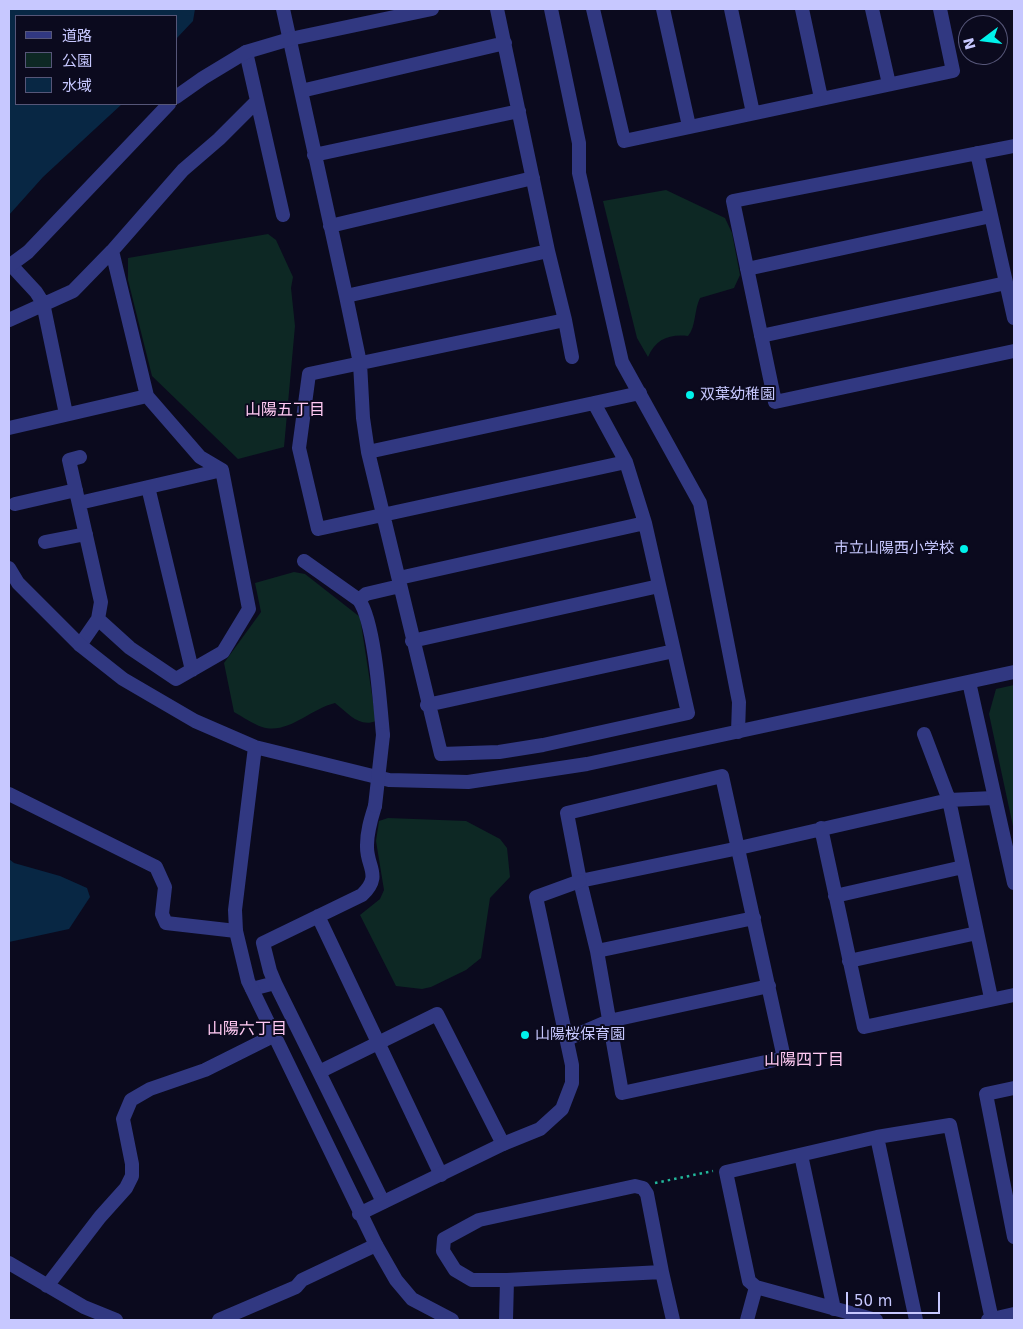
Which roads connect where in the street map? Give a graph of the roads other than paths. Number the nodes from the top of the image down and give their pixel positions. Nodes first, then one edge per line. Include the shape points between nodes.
1 (284, 9) edge
2 (432, 9) edge
3 (497, 9) edge
4 (551, 9) edge
5 (663, 9) edge
6 (731, 9) edge
7 (802, 9) edge
8 (872, 9) edge
9 (940, 9) edge
10 (596, 11) edge
11 (290, 39) junction
12 (504, 43) junction
13 (246, 52) junction
14 (889, 84) junction
15 (301, 91) junction
16 (178, 96) edge
17 (821, 98) junction
18 (257, 101) junction
19 (168, 105) edge
20 (519, 111) junction
21 (753, 113) junction
22 (689, 126) junction
23 (1014, 146) edge
24 (977, 153) junction
25 (314, 155) junction
26 (533, 178) junction
27 (283, 215) dead end
28 (991, 216) junction
29 (330, 226) junction
30 (112, 251) junction
31 (548, 251) junction
32 (10, 266) edge
33 (747, 269) junction
34 (1006, 283) junction
35 (346, 296) junction
36 (43, 303) junction
37 (1014, 318) edge
38 (9, 320) edge
39 (565, 320) junction
40 (761, 336) junction
41 (1014, 351) edge
42 (572, 357) dead end
43 (360, 363) junction
44 (640, 393) junction
45 (148, 396) junction
46 (594, 403) junction
47 (66, 414) junction
48 (9, 428) edge
49 (368, 452) junction
50 (80, 457) dead end
51 (626, 462) junction
52 (222, 470) junction
53 (148, 488) junction
54 (78, 496) junction
55 (15, 504) dead end
56 (383, 515) junction
57 (645, 523) junction
58 (86, 534) junction
59 (46, 542) dead end
60 (304, 561) dead end
61 (9, 568) edge
62 (399, 582) junction
63 (659, 586) junction
64 (359, 600) junction
65 (98, 619) junction
66 (412, 640) junction
67 (80, 645) junction
68 (674, 651) junction
69 (192, 670) junction
70 (1014, 672) edge
71 (969, 682) junction
72 (427, 704) junction
73 (738, 732) junction
74 (924, 734) dead end
75 (255, 746) junction
76 (9, 794) edge
77 (994, 798) junction
78 (949, 800) junction
79 (821, 828) junction
80 (739, 848) junction
81 (963, 867) junction
82 (580, 881) junction
83 (1014, 883) edge
84 (835, 896) junction
85 (318, 916) junction
86 (754, 918) junction
87 (236, 931) junction
88 (977, 932) junction
89 (597, 951) junction
90 (849, 961) junction
91 (275, 983) junction
92 (768, 986) junction
93 (252, 989) junction
94 (1014, 995) edge
95 (991, 998) junction
96 (609, 1022) junction
97 (273, 1036) junction
98 (567, 1039) junction
99 (379, 1044) junction
100 (319, 1072) junction
101 (1014, 1088) edge
102 (877, 1137) junction
103 (503, 1144) junction
104 (801, 1155) junction
105 (441, 1175) junction
106 (383, 1202) junction
107 (359, 1214) junction
108 (1014, 1236) edge
109 (376, 1245) junction
110 (9, 1263) edge
111 (662, 1272) junction
112 (507, 1280) junction
113 (47, 1286) junction
114 (756, 1287) junction
115 (834, 1309) junction
116 (1014, 1314) edge
117 (116, 1320) edge
118 (219, 1320) edge
119 (452, 1320) edge
120 (506, 1320) edge
121 (673, 1320) edge
122 (747, 1320) edge
123 (876, 1320) edge
124 (916, 1320) edge
125 (988, 1320) edge
126 (992, 1320) edge

1 - 11 street
2 - 11 street
3 - 12 street
4 - 44 street via 579,143 579,173 622,362
5 - 22 street
6 - 21 street
7 - 17 street
8 - 14 street
9 - 14 street via 954,71
10 - 22 street via 624,141
11 - 13 street
11 - 15 street
12 - 15 street
12 - 20 street
13 - 16 street
13 - 18 street
14 - 17 street
15 - 25 street
17 - 21 street
18 - 27 street
18 - 30 street via 220,139 182,170
19 - 32 street via 28,252
20 - 25 street
20 - 26 street
21 - 22 street
23 - 24 street
24 - 28 street
24 - 33 street via 734,201
25 - 29 street
26 - 29 street
26 - 31 street
28 - 33 street
28 - 34 street
29 - 35 street
30 - 36 street via 73,291
30 - 45 street
31 - 35 street
31 - 39 street
32 - 36 street
33 - 40 street
34 - 37 street
34 - 40 street
35 - 43 street
36 - 38 street
36 - 47 street
39 - 42 street
39 - 43 street
40 - 41 street via 775,402
43 - 49 street
43 - 56 street via 309,374 299,448 318,529
44 - 46 street
44 - 73 street via 700,503 739,702
45 - 47 street
45 - 52 street via 200,457
46 - 49 street
46 - 51 street
47 - 48 street
49 - 56 street
50 - 54 street via 69,460
51 - 56 street
51 - 57 street
52 - 53 street
52 - 69 street via 249,609 223,652
53 - 54 street
53 - 69 street
54 - 55 street
54 - 58 street
56 - 62 street
57 - 62 street
57 - 63 street
58 - 59 street
58 - 65 street via 101,602
60 - 64 street
61 - 67 street via 18,583
62 - 64 street via 366,594
62 - 66 street
63 - 66 street
63 - 68 street
64 - 85 street, bridge via 364,608 374,656 383,735 375,806 366,847 374,880 362,895
65 - 67 street
65 - 69 street via 130,648 176,679
66 - 72 street
67 - 75 street via 123,679 195,721
68 - 72 street
68 - 72 street via 688,713 572,739 499,752 441,754
70 - 71 street
71 - 73 street
71 - 77 street
73 - 75 street via 587,764 468,782 389,780
74 - 78 street
75 - 87 street via 235,910
76 - 87 street via 156,867 165,887 162,914 166,924
77 - 78 street
77 - 83 street
78 - 79 street
78 - 81 street
79 - 80 street
79 - 84 street
80 - 82 street
80 - 82 street via 722,776 567,813
80 - 86 street
81 - 84 street
81 - 88 street
82 - 89 street
82 - 98 street via 536,898
84 - 90 street
85 - 91 street via 263,943
85 - 99 street
86 - 89 street
86 - 92 street
87 - 93 street
88 - 90 street
88 - 95 street
89 - 96 street
90 - 95 street via 864,1027
91 - 93 street
91 - 100 street
92 - 96 street
92 - 96 street via 784,1058 622,1093
93 - 97 street
94 - 95 street
96 - 98 street
97 - 107 street
97 - 113 street via 205,1070 150,1089 131,1100 122,1119 132,1176 126,1188
98 - 103 street via 572,1083 562,1109 540,1129
99 - 100 street
99 - 103 street via 437,1014
99 - 105 street
100 - 106 street
101 - 108 street via 986,1094
102 - 104 street
102 - 124 street
102 - 126 street via 950,1125
103 - 105 street
104 - 114 street via 726,1172 749,1281
104 - 115 street
105 - 106 street
106 - 107 street
107 - 109 street
109 - 118 street via 302,1280 296,1287
109 - 119 street via 396,1280 412,1298
110 - 113 street
111 - 112 street
111 - 112 street via 647,1194 635,1186 480,1220 444,1239 443,1251 455,1270 472,1280
111 - 121 street
112 - 120 street
113 - 117 street
114 - 115 street
114 - 122 street
115 - 123 street
116 - 126 street
125 - 126 street

